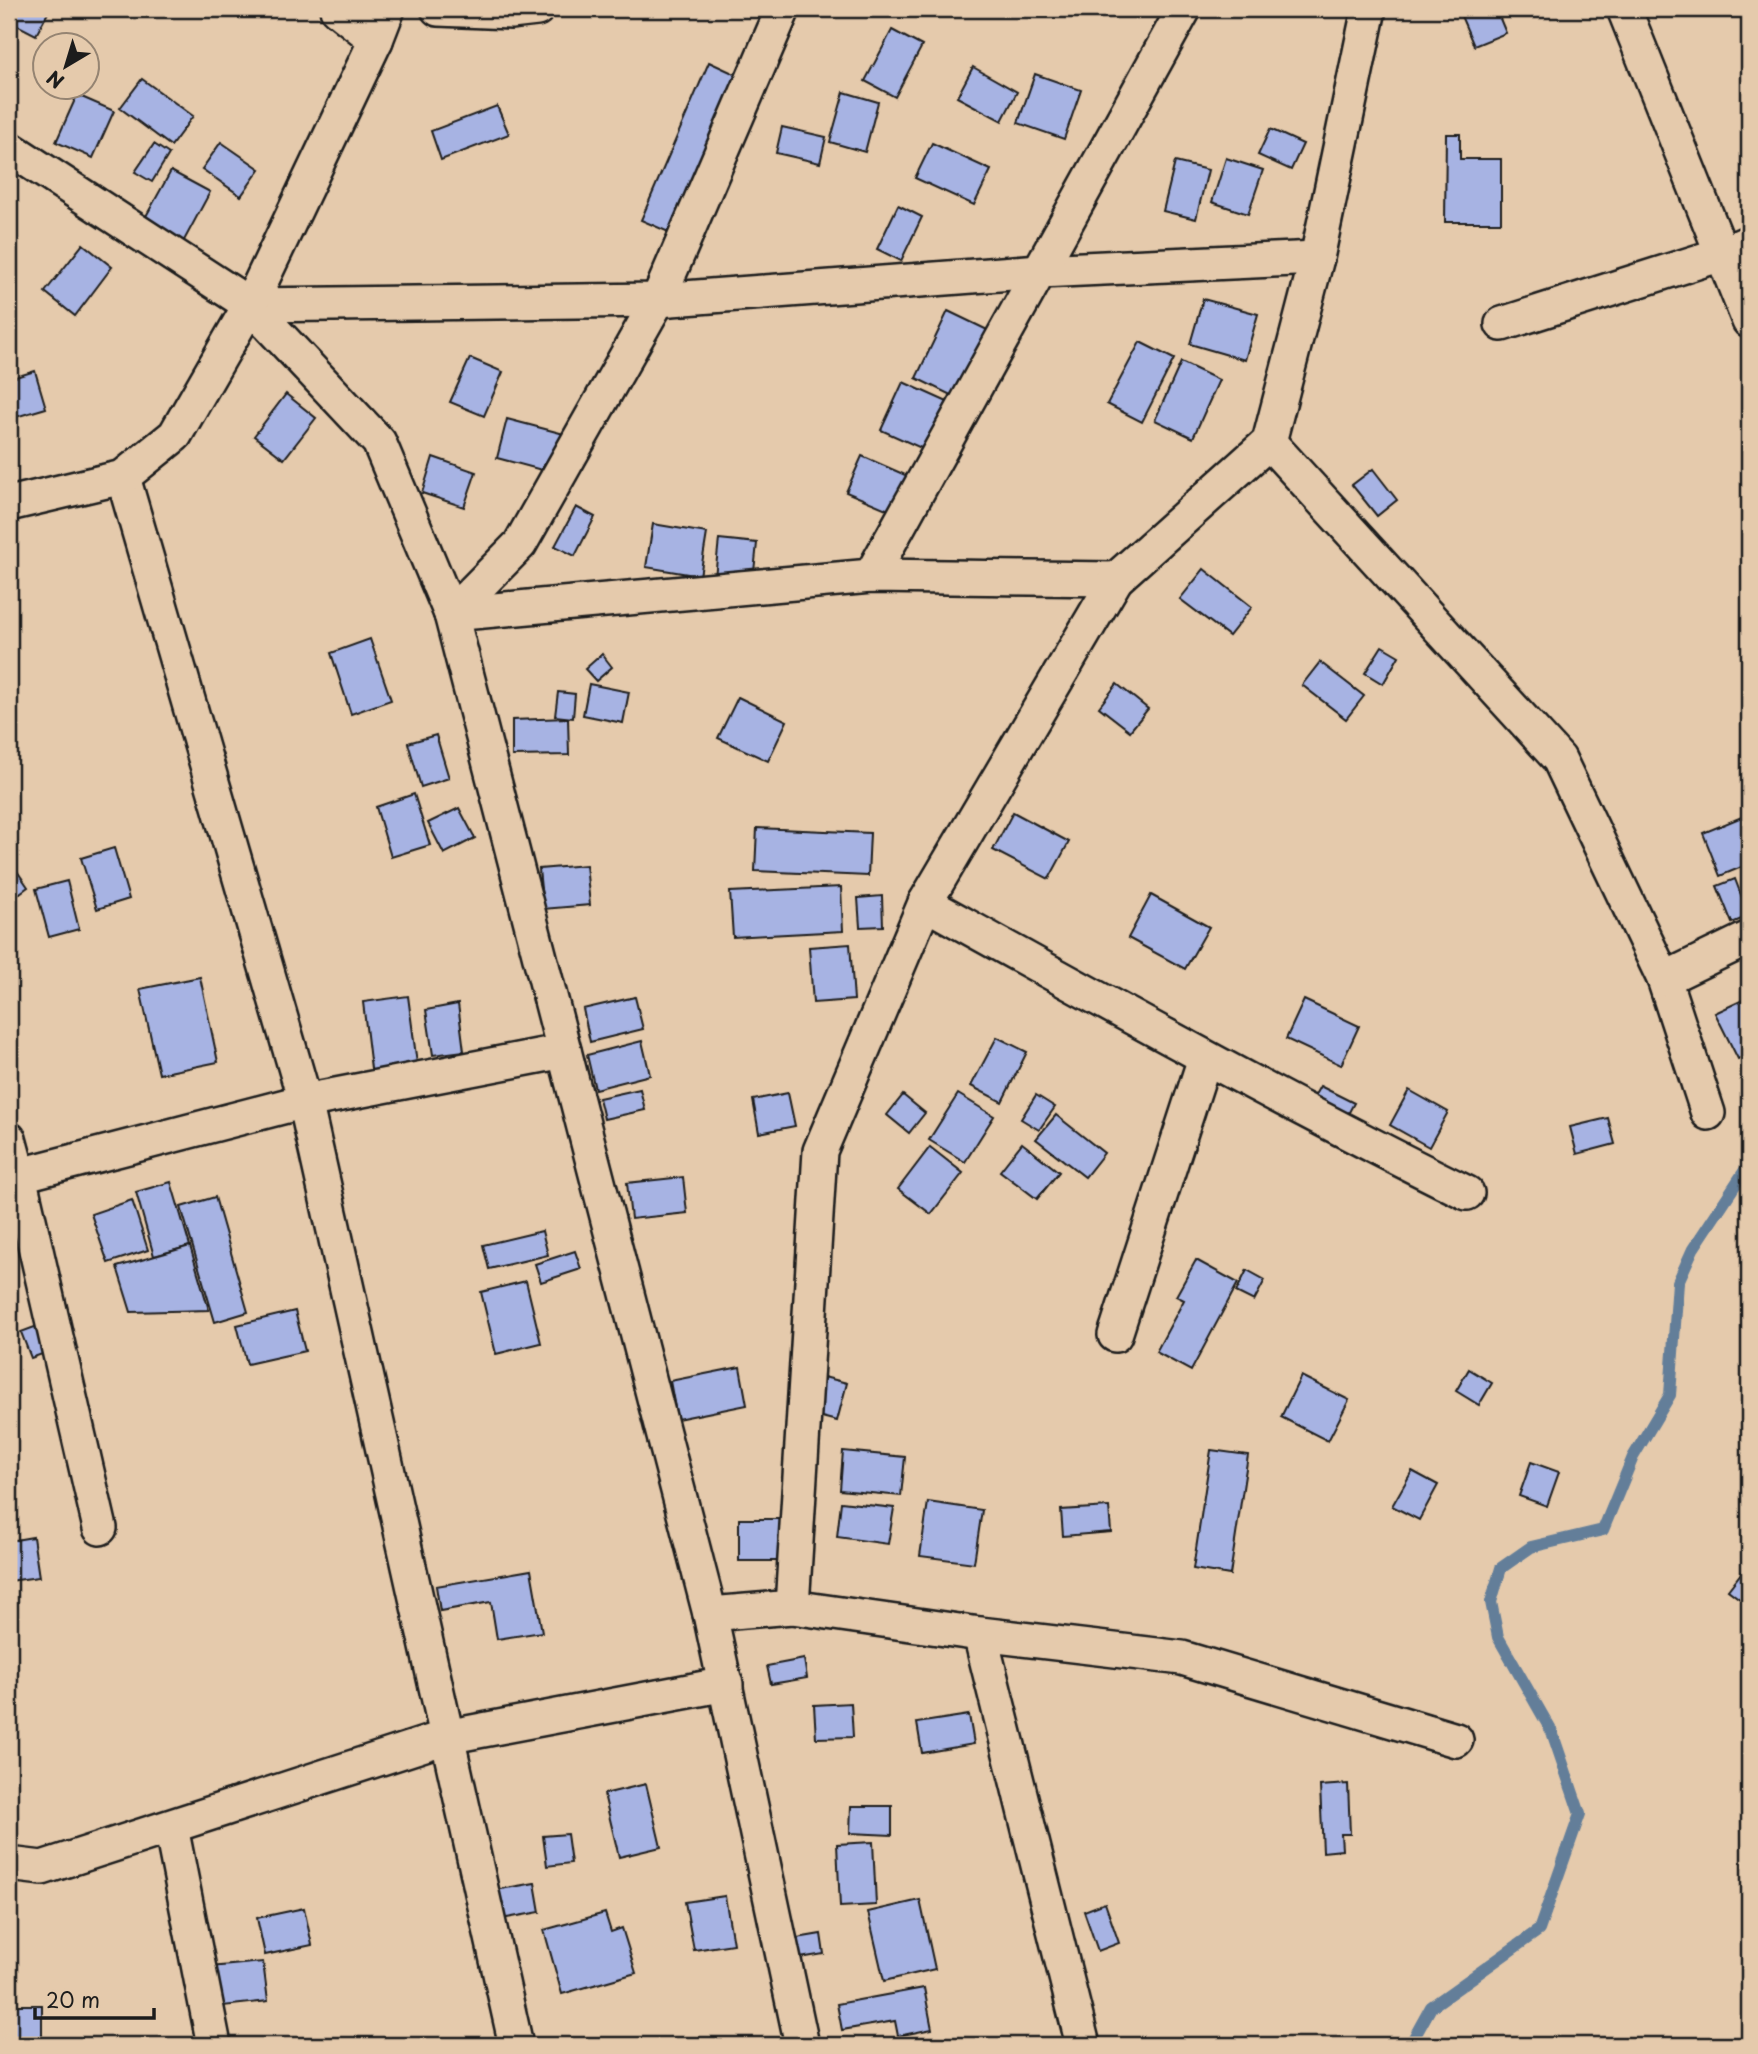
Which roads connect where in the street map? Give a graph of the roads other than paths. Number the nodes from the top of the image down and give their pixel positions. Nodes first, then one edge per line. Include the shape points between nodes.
1 (337, 9) edge
2 (388, 9) edge
3 (438, 9) edge
4 (537, 9) edge
5 (783, 9) edge
6 (1184, 9) edge
7 (1369, 9) edge
8 (1624, 9) edge
9 (376, 40) junction
10 (9, 148) edge
11 (1736, 248) edge
12 (1317, 258) junction
13 (1040, 271) junction
14 (658, 300) junction
15 (250, 305) junction
16 (1749, 321) edge
17 (1502, 324) dead end
18 (1269, 442) junction
19 (123, 477) junction
20 (9, 504) edge
21 (871, 576) junction
22 (1116, 579) junction
23 (451, 614) junction
24 (925, 903) junction
25 (1749, 938) edge
26 (1664, 979) junction
27 (564, 1051) junction
28 (1205, 1058) junction
29 (305, 1101) junction
30 (1708, 1113) dead end
31 (9, 1139) edge
32 (14, 1177) edge
33 (1466, 1193) dead end
34 (1115, 1335) dead end
35 (100, 1528) dead end
36 (792, 1607) junction
37 (710, 1614) junction
38 (980, 1634) junction
39 (726, 1684) junction
40 (446, 1737) junction
41 (1456, 1740) dead end
42 (171, 1827) junction
43 (9, 1864) edge
44 (214, 2045) edge
45 (516, 2045) edge
46 (802, 2045) edge
47 (1083, 2045) edge

1 - 9 street
2 - 9 street
3 - 4 street
5 - 14 street
6 - 13 street
7 - 12 street
8 - 11 street
9 - 15 street
10 - 15 street
11 - 16 street
11 - 17 street
12 - 13 street
12 - 18 street
13 - 14 street
13 - 21 street
14 - 15 street
14 - 23 street via 520,544
15 - 19 street via 175,435
15 - 23 street via 379,442
18 - 22 street
18 - 26 street via 1559,759
19 - 20 street
19 - 29 street
21 - 22 street
21 - 23 street
22 - 24 street
23 - 27 street
24 - 28 street
24 - 36 street via 820,1151
25 - 26 street
26 - 30 street
27 - 29 street
27 - 37 street
28 - 33 street
28 - 34 street
29 - 32 street
29 - 40 street
31 - 32 street
32 - 35 street
36 - 37 street
36 - 38 street
37 - 39 street
38 - 41 street via 1182,1658
38 - 47 street
39 - 40 street
39 - 46 street
40 - 42 street
40 - 45 street
42 - 43 street via 42,1868
42 - 44 street

